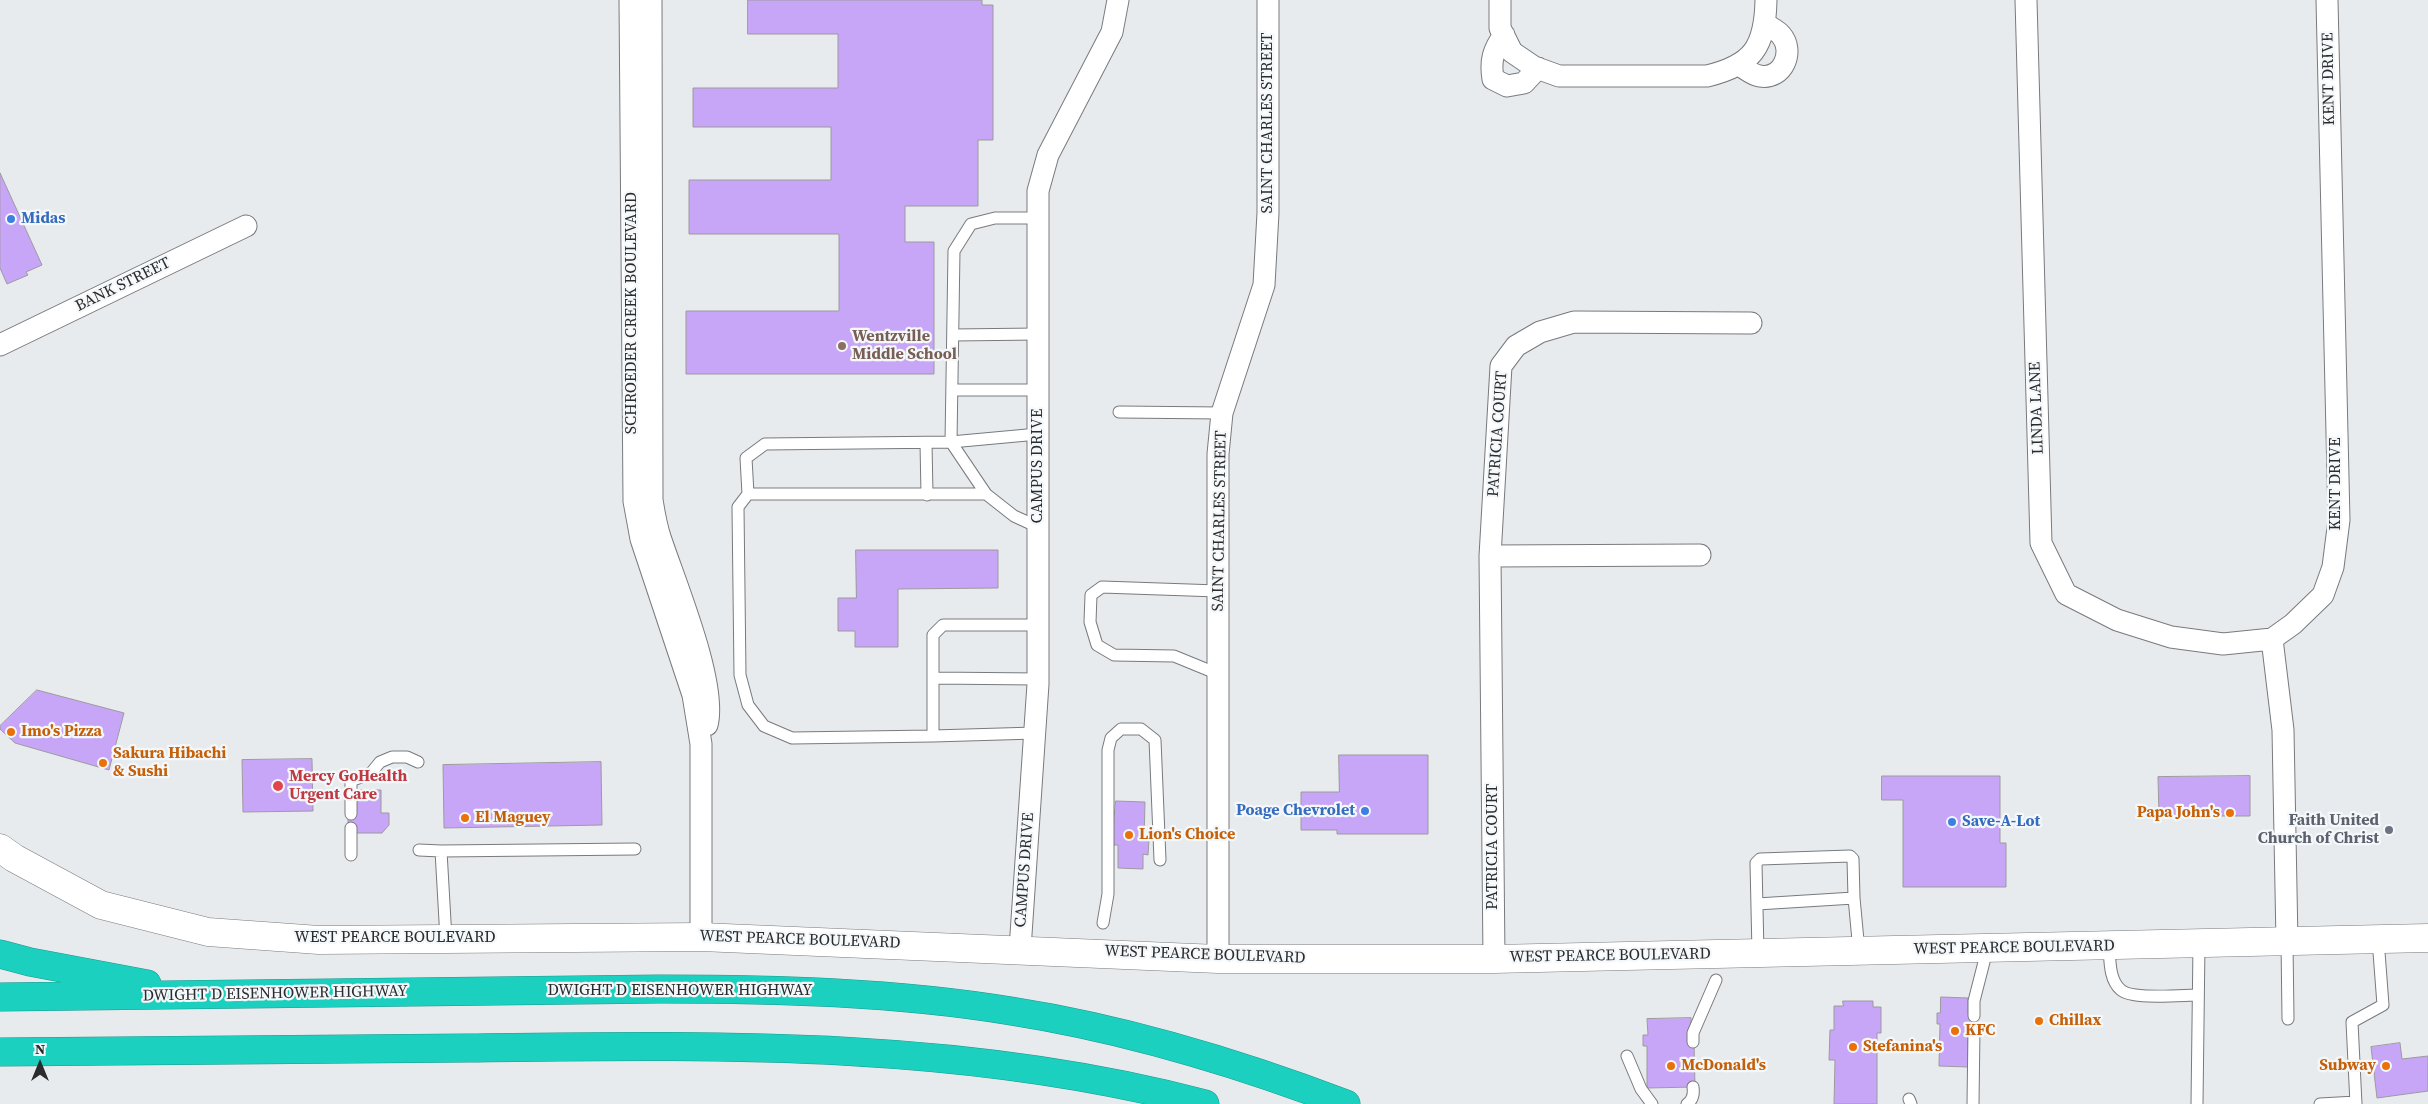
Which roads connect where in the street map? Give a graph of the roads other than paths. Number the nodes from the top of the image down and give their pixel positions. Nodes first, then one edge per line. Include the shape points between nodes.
1 (630, 0) edge
2 (651, 0) edge
3 (1118, 0) edge
4 (1268, 0) edge
5 (1500, 0) edge
6 (1766, 0) edge
7 (2026, 0) edge
8 (2327, 0) edge
9 (1764, 23) junction
10 (1504, 36) junction
11 (1740, 65) junction
12 (1538, 68) junction
13 (1038, 218) junction
14 (246, 226) dead end
15 (1751, 323) dead end
16 (1038, 334) junction
17 (953, 335) junction
18 (0, 345) edge
19 (952, 390) junction
20 (1038, 390) junction
21 (1119, 412) dead end
22 (1222, 412) junction
23 (1038, 434) junction
24 (951, 442) junction
25 (926, 443) junction
26 (748, 494) junction
27 (986, 494) junction
28 (927, 495) junction
29 (1038, 527) junction
30 (1700, 555) dead end
31 (1490, 556) junction
32 (1218, 592) junction
33 (678, 618) junction
34 (1038, 625) junction
35 (2272, 639) junction
36 (1218, 674) junction
37 (933, 678) junction
38 (1038, 680) junction
39 (1035, 733) junction
40 (933, 736) junction
41 (418, 762) dead end
42 (351, 814) dead end
43 (351, 828) dead end
44 (0, 848) edge
45 (635, 849) dead end
46 (419, 850) dead end
47 (441, 851) junction
48 (351, 855) dead end
49 (1160, 860) dead end
50 (1854, 898) junction
51 (1757, 904) junction
52 (1103, 923) dead end
53 (702, 936) junction
54 (2428, 938) edge
55 (446, 939) junction
56 (2378, 939) junction
57 (2287, 942) junction
58 (2199, 944) junction
59 (2109, 946) junction
60 (1020, 949) junction
61 (1859, 951) junction
62 (1758, 953) junction
63 (0, 954) edge
64 (1218, 959) junction
65 (1494, 959) junction
66 (1984, 962) dead end
67 (1716, 980) dead end
68 (203, 994) junction
69 (2198, 995) junction
70 (0, 997) edge
71 (1974, 1016) dead end
72 (2288, 1019) dead end
73 (1974, 1029) dead end
74 (1693, 1042) dead end
75 (0, 1052) edge
76 (1627, 1056) dead end
77 (1693, 1087) dead end
78 (2356, 1103) edge
79 (1205, 1104) edge
80 (1346, 1104) edge
81 (1652, 1104) edge
82 (1687, 1104) edge
83 (1973, 1104) edge
84 (2197, 1104) edge
85 (2320, 1104) edge

1 - 33 street, SCHROEDER CREEK BOULEVARD via 634,501 641,539
2 - 33 street, SCHROEDER CREEK BOULEVARD via 652,500
3 - 13 street, CAMPUS DRIVE via 1112,32 1048,155 1038,191
4 - 22 street, SAINT CHARLES STREET via 1268,213 1264,285
5 - 10 street via 1500,28
6 - 9 street
7 - 35 street, LINDA LANE via 2040,544 2066,594 2117,620 2171,637 2223,644
8 - 35 street, KENT DRIVE via 2338,520 2333,567 2323,595
9 - 11 street via 1762,39
9 - 11 street via 1781,34 1788,47 1786,62 1771,76 1762,77
10 - 12 street via 1512,52
10 - 12 street via 1496,46 1490,64 1493,79 1507,86 1524,82
11 - 12 street via 1730,71 1707,76 1559,76
13 - 16 street, CAMPUS DRIVE
13 - 17 lane via 996,218 971,224 954,251
14 - 18 street, BANK STREET
15 - 31 street, PATRICIA COURT via 1574,322 1540,332 1516,346 1501,366
16 - 17 lane
16 - 20 street, CAMPUS DRIVE
17 - 19 lane
19 - 20 lane
19 - 24 lane
20 - 23 street, CAMPUS DRIVE
21 - 22 lane
22 - 32 street, SAINT CHARLES STREET via 1218,454
23 - 24 lane
23 - 29 street, CAMPUS DRIVE
24 - 25 lane
24 - 27 lane
25 - 26 lane via 765,444 746,458
25 - 28 lane
26 - 28 lane
26 - 40 lane via 738,507 740,675 748,705 764,726 792,738
27 - 28 lane
27 - 29 lane via 1014,516
29 - 34 street, CAMPUS DRIVE
30 - 31 street
31 - 65 street, PATRICIA COURT
32 - 36 street, SAINT CHARLES STREET
32 - 36 lane via 1102,587 1091,595 1090,622 1097,645 1114,654 1174,656
33 - 53 street, SCHROEDER CREEK BOULEVARD via 708,689 708,718 701,744
34 - 37 lane via 943,625 933,635
34 - 38 street, CAMPUS DRIVE
35 - 57 street via 2283,730
36 - 64 street, SAINT CHARLES STREET
37 - 38 lane
37 - 40 lane
38 - 39 street, CAMPUS DRIVE
39 - 40 lane
39 - 60 street, CAMPUS DRIVE
41 - 42 lane via 407,757 392,757 380,762 371,773 351,781
43 - 48 lane
44 - 55 main road, WEST PEARCE BOULEVARD via 101,905 208,932 319,940
45 - 47 lane
46 - 47 lane
47 - 55 lane
49 - 52 lane via 1155,740 1141,729 1121,729 1111,738 1108,750 1108,894
50 - 51 lane
50 - 51 lane via 1853,859 1850,856 1760,859 1756,863
50 - 61 lane
51 - 62 lane
53 - 55 main road, WEST PEARCE BOULEVARD
53 - 60 main road, WEST PEARCE BOULEVARD
54 - 56 main road, WEST PEARCE BOULEVARD
56 - 57 main road, WEST PEARCE BOULEVARD
56 - 78 lane via 2383,1005 2352,1022
57 - 58 main road, WEST PEARCE BOULEVARD
57 - 72 lane
58 - 59 main road, WEST PEARCE BOULEVARD
58 - 69 lane
59 - 61 main road, WEST PEARCE BOULEVARD
59 - 69 lane via 2115,982 2122,991 2133,995
60 - 64 main road, WEST PEARCE BOULEVARD
61 - 62 main road, WEST PEARCE BOULEVARD
62 - 65 main road, WEST PEARCE BOULEVARD
63 - 68 highway
64 - 65 main road, WEST PEARCE BOULEVARD
66 - 71 lane via 1974,1001
67 - 74 lane via 1693,1034
68 - 70 highway, DWIGHT D EISENHOWER HIGHWAY
68 - 80 highway, DWIGHT D EISENHOWER HIGHWAY via 767,989 872,994 1011,1011 1080,1024 1216,1059
69 - 84 lane
73 - 83 lane
75 - 79 highway via 780,1047 929,1056 1026,1067 1095,1078
76 - 81 lane
77 - 82 lane via 1694,1094
78 - 85 lane

